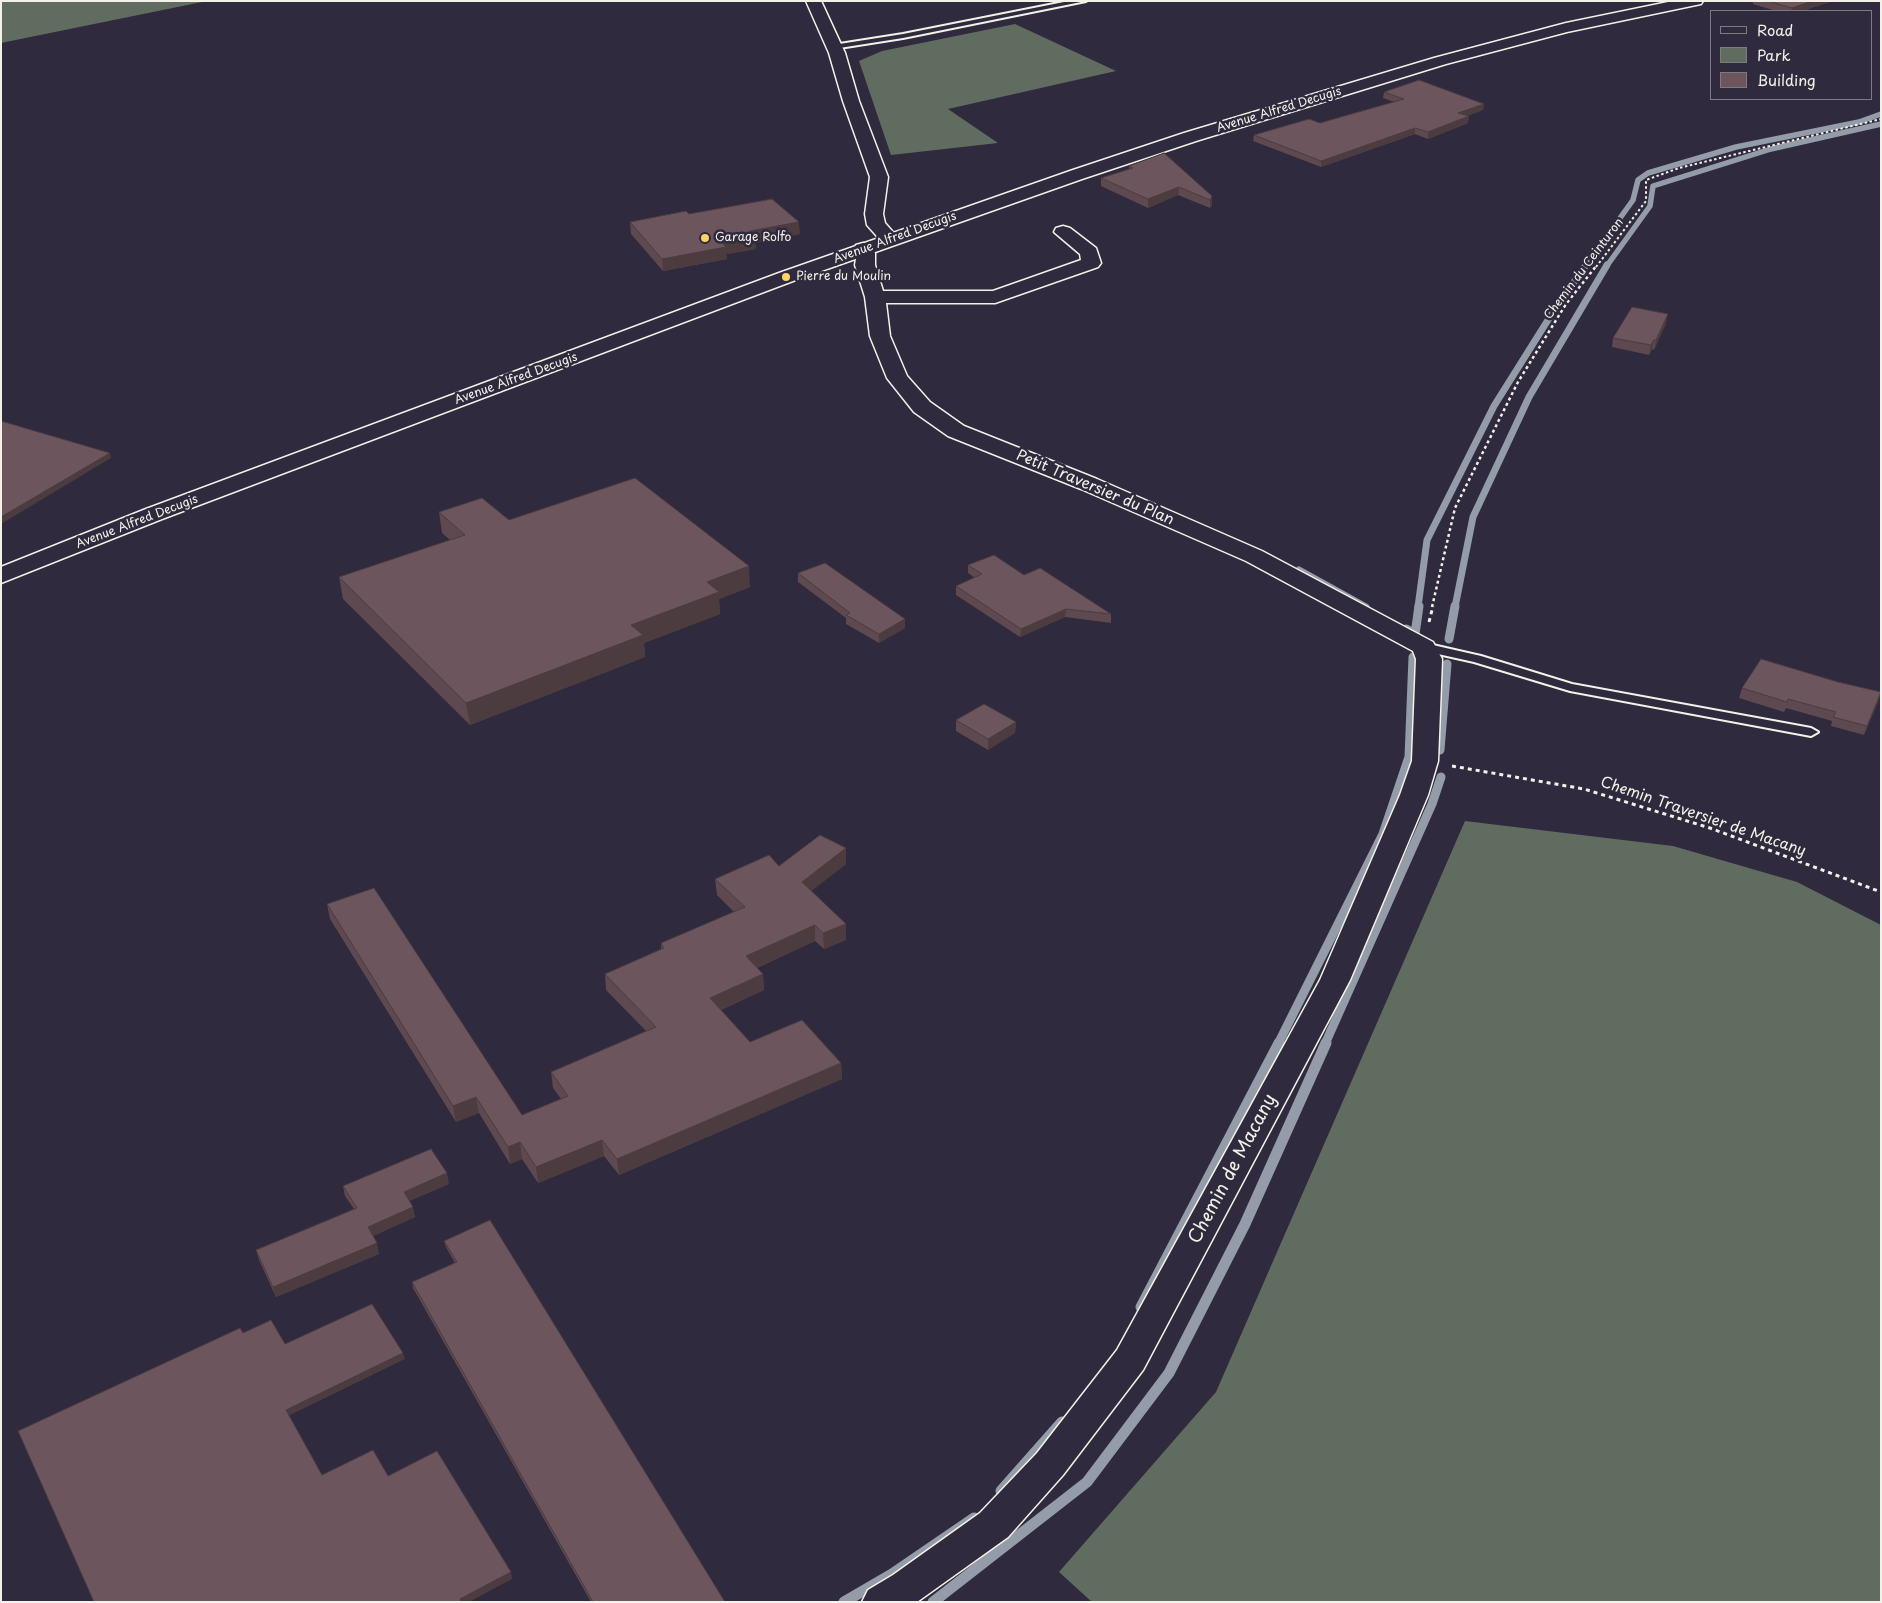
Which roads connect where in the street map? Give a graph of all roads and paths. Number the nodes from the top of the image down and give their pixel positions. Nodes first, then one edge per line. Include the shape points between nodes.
1 (813, 1) edge
2 (1082, 1) edge
3 (1696, 1) edge
4 (833, 47) junction
5 (1881, 119) edge
6 (1063, 232) dead end
7 (890, 239) junction
8 (863, 249) junction
9 (875, 297) junction
10 (1, 576) edge
11 (1424, 647) junction
12 (1811, 732) dead end
13 (1425, 761) junction
14 (1881, 892) edge
15 (882, 1602) edge

1 - 4 street
2 - 4 lane
3 - 7 street, Avenue Alfred Decugis via 1566,28 1440,61 1190,137
4 - 7 street via 879,177 874,214 876,225
5 - 11 path, Chemin du Ceinturon via 1727,155 1646,180 1646,201 1566,304 1518,382 1455,508
6 - 9 street via 1089,252 1091,263 995,298
7 - 8 street, Avenue Alfred Decugis
8 - 9 street, Petit Traversier du Plan
8 - 10 street, Avenue Alfred Decugis via 154,514
9 - 11 street, Petit Traversier du Plan via 880,336 897,378 922,407 956,431 1089,484 1254,556
11 - 12 lane via 1570,687
11 - 13 street, Chemin de Macany via 1429,659
13 - 14 path, Chemin Traversier de Macany via 1584,789 1710,828
13 - 15 street, Chemin de Macany via 1414,795 1335,980 1130,1360 1050,1464 994,1525

